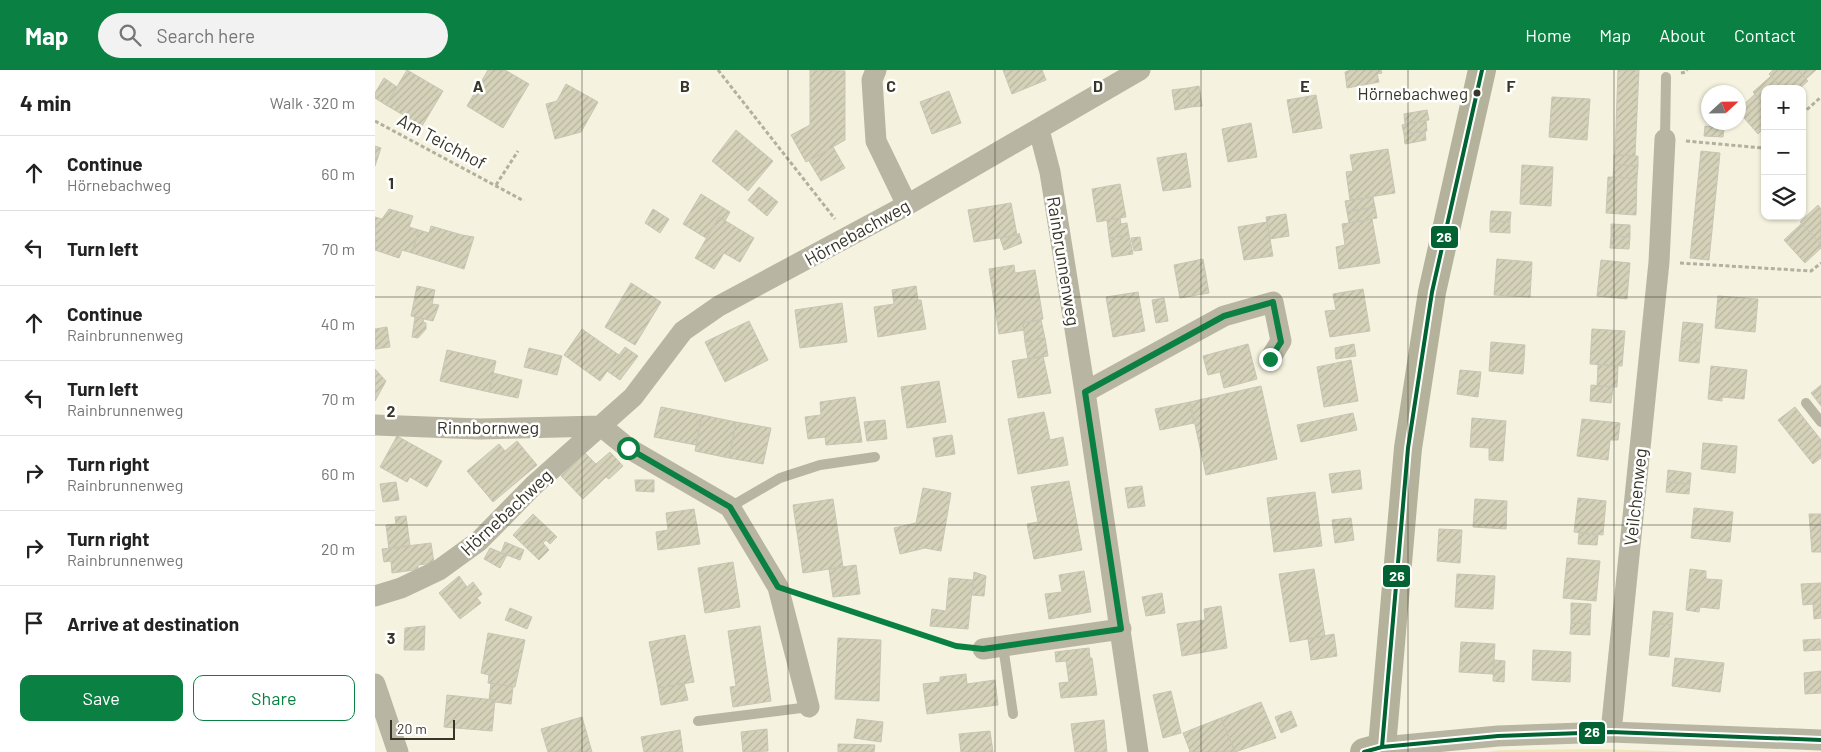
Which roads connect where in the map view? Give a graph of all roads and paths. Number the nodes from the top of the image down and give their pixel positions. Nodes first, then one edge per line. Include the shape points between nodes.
1 (718, 70) edge
2 (876, 70) edge
3 (1140, 70) edge
4 (1482, 70) edge
5 (1666, 77) dead end
6 (1821, 98) edge
7 (1806, 111) edge
8 (375, 122) edge
9 (1039, 130) junction
10 (1665, 139) junction
11 (1761, 148) edge
12 (518, 151) dead end
13 (496, 185) junction
14 (524, 201) dead end
15 (907, 205) junction
16 (839, 224) dead end
17 (1659, 262) junction
18 (1821, 263) edge
19 (1270, 359) dead end
20 (1085, 392) junction
21 (1805, 403) dead end
22 (1821, 422) edge
23 (375, 425) edge
24 (601, 426) junction
25 (875, 457) dead end
26 (730, 507) junction
27 (778, 587) junction
28 (375, 596) edge
29 (1121, 629) junction
30 (993, 647) junction
31 (375, 684) edge
32 (809, 707) joint
33 (1013, 714) dead end
34 (697, 720) dead end
35 (1611, 732) junction
36 (1821, 740) edge
37 (1373, 749) edge
38 (398, 752) edge
39 (1138, 752) edge

1 - 16 path
2 - 15 street via 872,80 875,141
3 - 9 street, Hörnebachweg
4 - 37 street via 1432,292 1408,448
5 - 10 lane
6 - 7 path
8 - 13 path, Am Teichhof
9 - 15 street, Hörnebachweg
9 - 20 street, Rainbrunnenweg via 1050,172
10 - 11 path
10 - 17 street, Veilchenweg
12 - 13 path, Am Teichhof
13 - 14 path, Am Teichhof
15 - 24 street, Hörnebachweg via 719,306 683,331 633,397
17 - 18 path via 1811,271
17 - 35 street, Veilchenweg
19 - 20 street via 1281,342 1273,302 1224,316
20 - 29 street, Rainbrunnenweg
21 - 22 lane
23 - 24 street, Rinnbornweg via 479,429
24 - 26 street via 628,448
24 - 28 street, Hörnebachweg via 533,485 479,541 439,570
25 - 26 lane via 820,465 780,478
26 - 27 street
27 - 30 path via 956,646
27 - 32 street
29 - 30 street
29 - 39 street, Rainbrunnenweg
30 - 33 lane
31 - 38 street
32 - 34 lane
35 - 36 street
35 - 37 street via 1498,736

